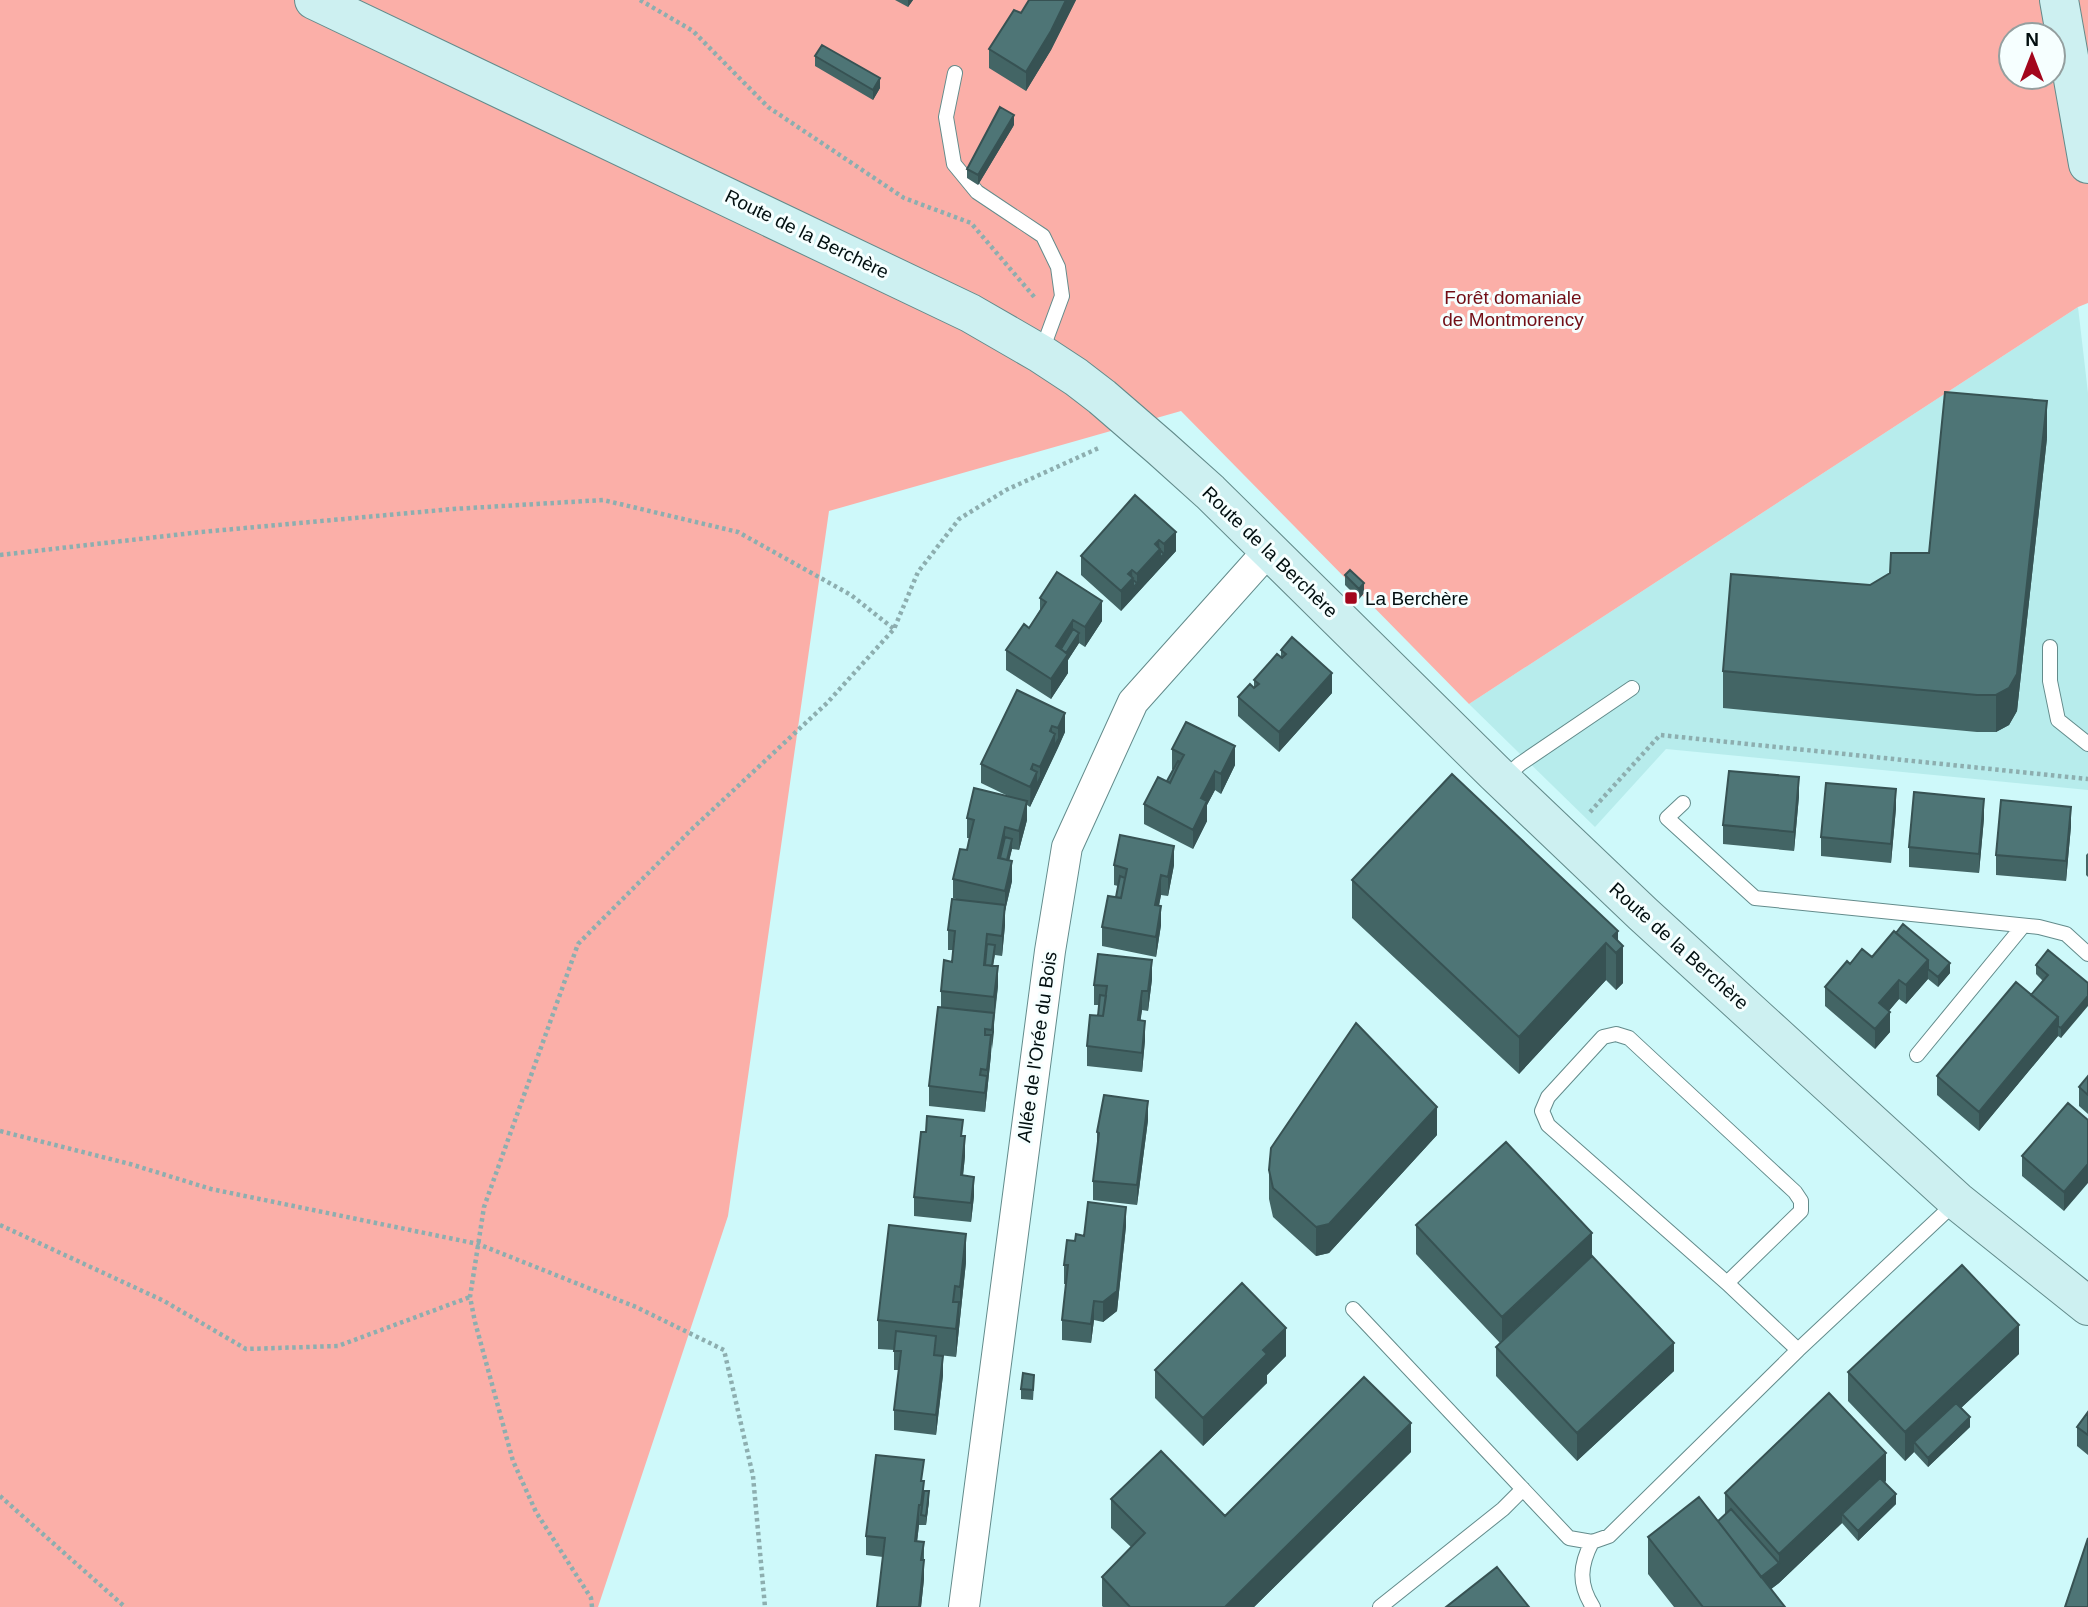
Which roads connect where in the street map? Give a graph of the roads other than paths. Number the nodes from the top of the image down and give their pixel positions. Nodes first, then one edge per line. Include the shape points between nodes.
1 (314, 0) edge
2 (2059, 0) edge
3 (955, 73) dead end
4 (2088, 164) edge
5 (1041, 354) junction
6 (1268, 551) junction
7 (2050, 647) dead end
8 (1632, 688) dead end
9 (2088, 744) edge
10 (1502, 780) junction
11 (1683, 803) dead end
12 (2023, 926) junction
13 (2088, 954) edge
14 (1917, 1055) dead end
15 (1957, 1201) junction
16 (1727, 1283) junction
17 (2088, 1306) edge
18 (1353, 1309) dead end
19 (1798, 1350) junction
20 (1523, 1489) junction
21 (1592, 1542) junction
22 (964, 1607) edge
23 (1380, 1607) edge
24 (1593, 1607) edge

1 - 5 street, Route de la Berchère via 880,269
2 - 4 street
3 - 5 lane via 946,117 954,164 977,192 1043,236 1058,267 1062,296
5 - 6 street, Route de la Berchère via 1102,397 1210,492
6 - 10 street, Route de la Berchère
6 - 22 street, Allée de l'Orée du Bois via 1133,702 1067,847
7 - 9 lane via 2050,681 2059,720
8 - 10 lane
10 - 15 street, Route de la Berchère
11 - 12 lane via 1667,818 1755,898
12 - 13 lane via 2066,934
12 - 14 lane
15 - 17 street, Route de la Berchère
15 - 19 lane
16 - 16 lane via 1548,1125 1542,1111 1548,1097 1602,1037 1616,1034 1629,1038 1801,1201 1801,1211
16 - 19 lane
18 - 20 lane
19 - 21 lane via 1609,1536
20 - 21 lane via 1569,1538
20 - 23 lane
21 - 24 lane via 1583,1558 1582,1577 1585,1596

